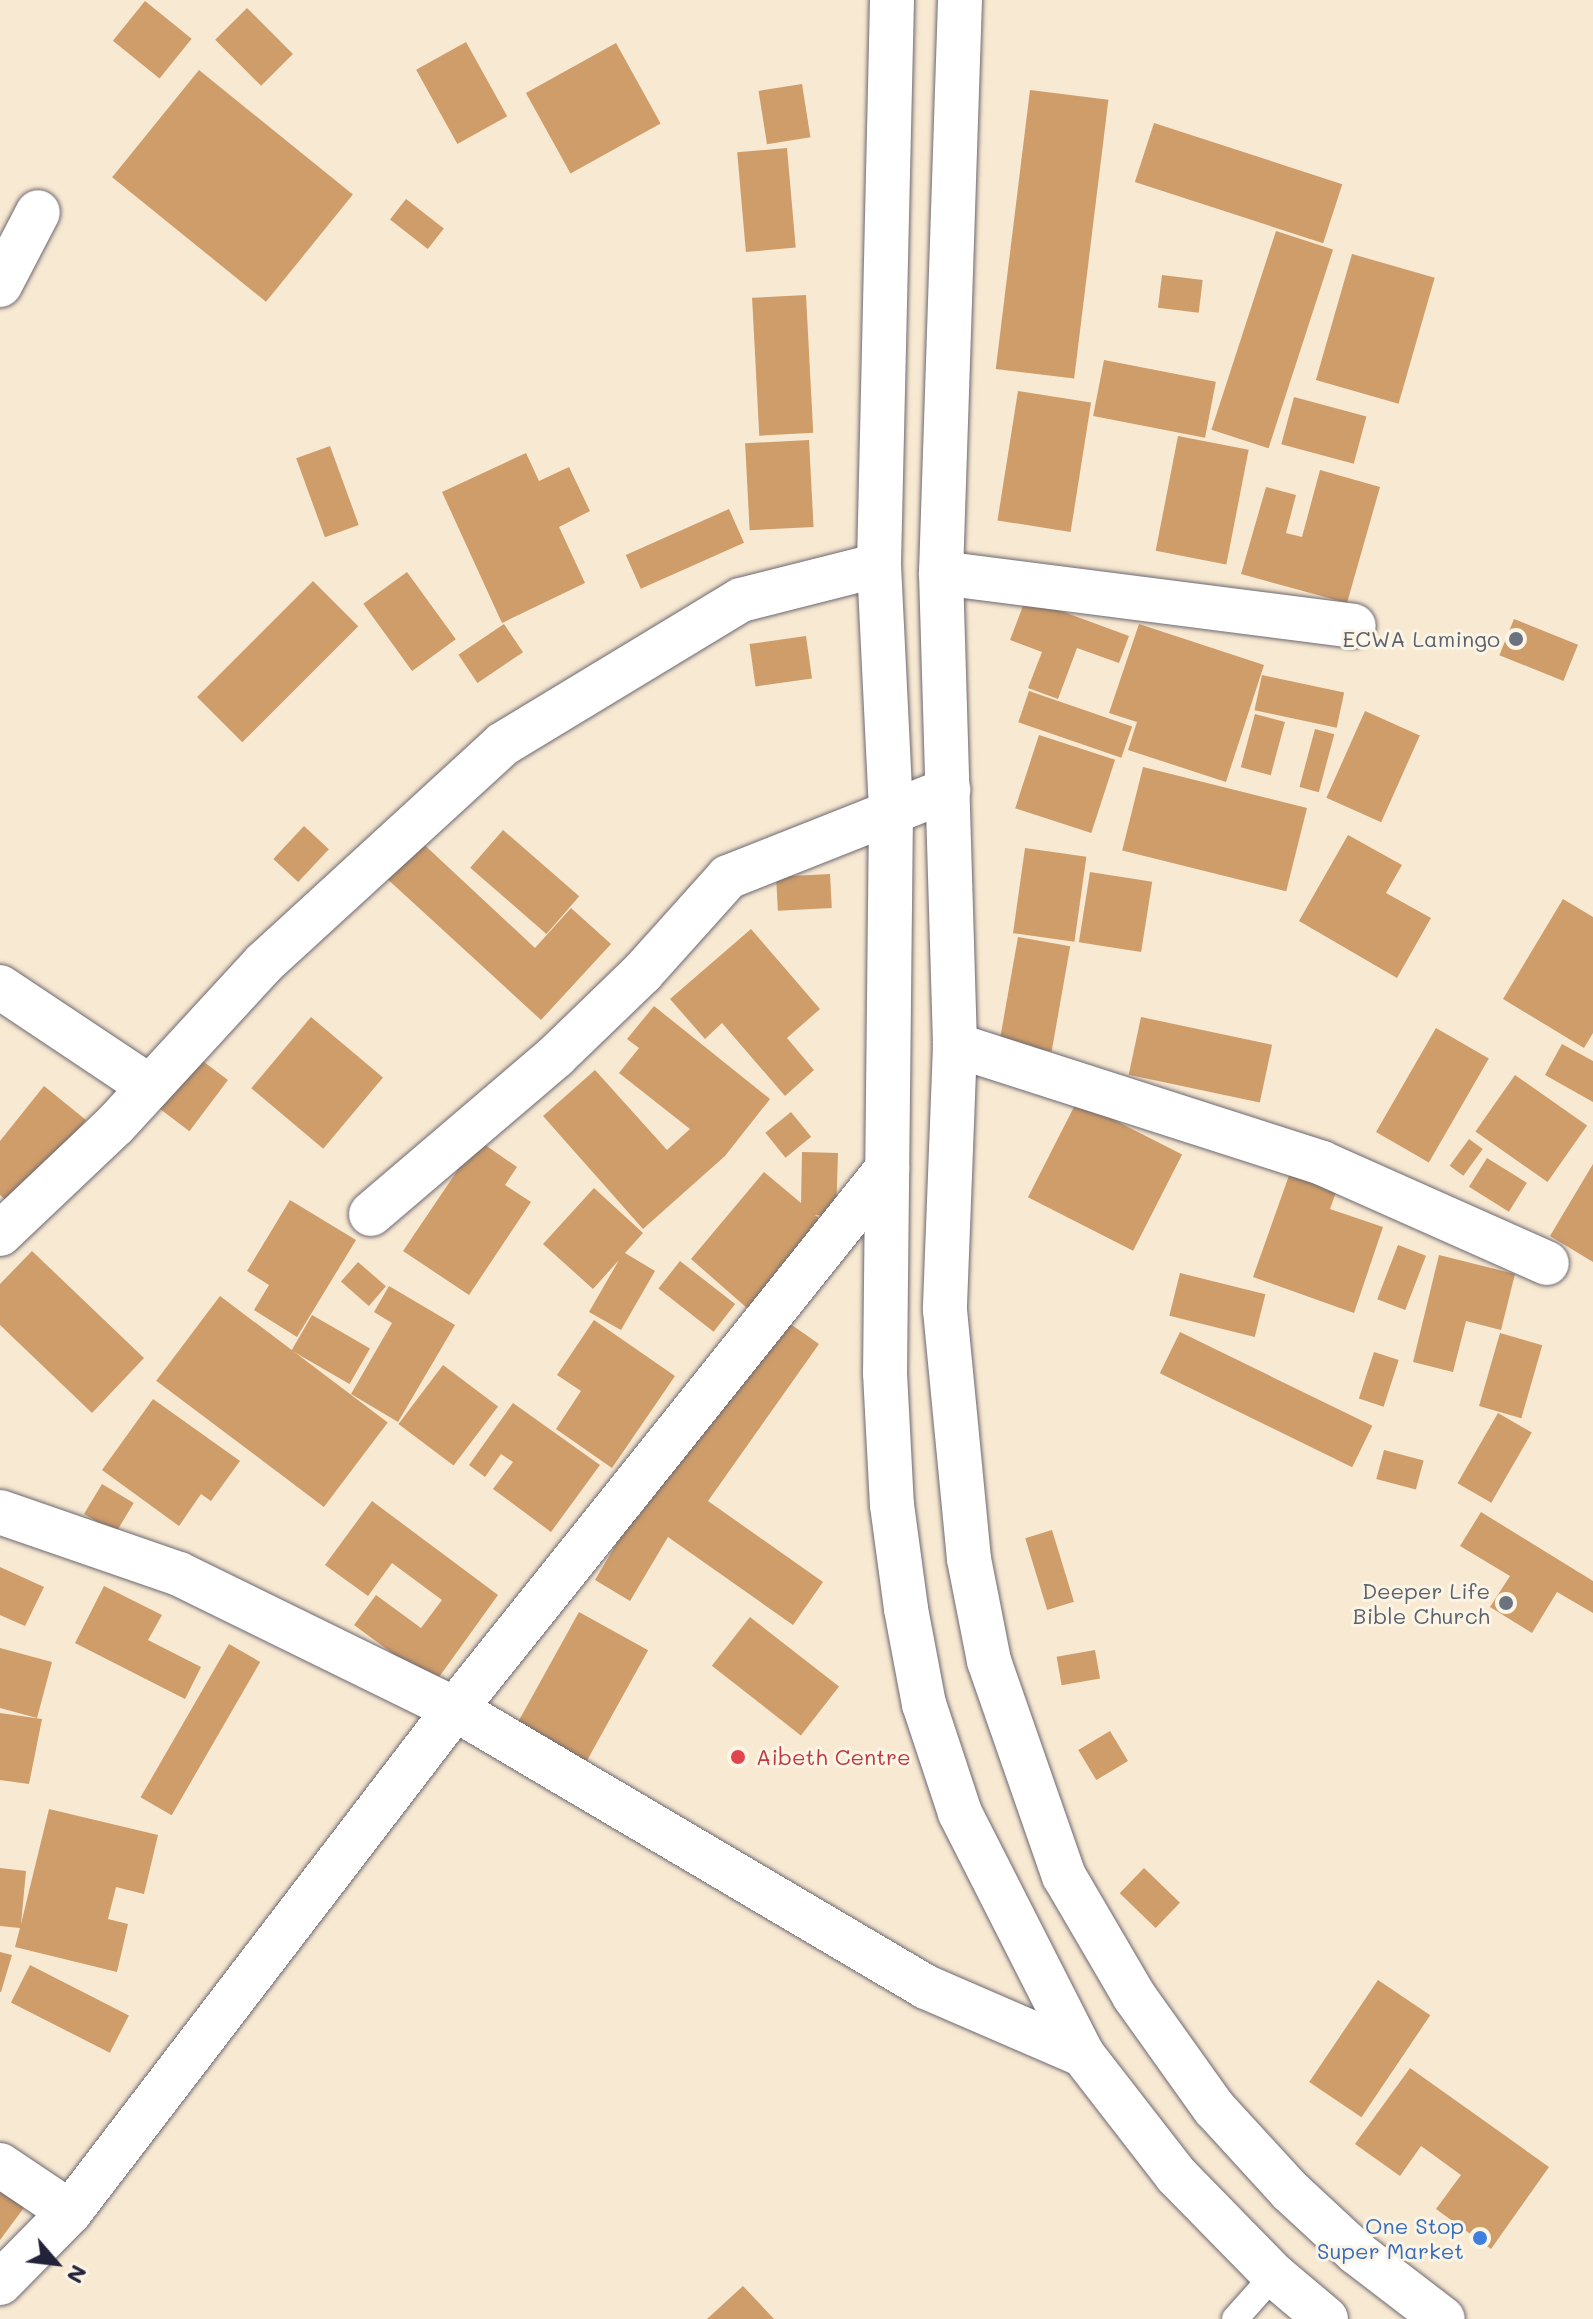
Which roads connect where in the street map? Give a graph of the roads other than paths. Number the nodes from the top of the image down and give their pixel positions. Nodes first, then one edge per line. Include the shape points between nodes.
1 (892, 0) edge
2 (960, 0) edge
3 (38, 212) dead end
4 (0, 285) edge
5 (879, 565) junction
6 (941, 573) junction
7 (1354, 626) dead end
8 (948, 790) junction
9 (891, 812) junction
10 (0, 987) edge
11 (955, 1045) junction
12 (150, 1087) junction
13 (887, 1169) junction
14 (371, 1214) dead end
15 (0, 1234) edge
16 (1547, 1263) dead end
17 (0, 1512) edge
18 (455, 1709) junction
19 (1083, 2055) junction
20 (0, 2165) edge
21 (70, 2212) junction
22 (1274, 2275) junction
23 (0, 2283) edge
24 (1235, 2319) edge
25 (1326, 2319) edge
26 (1443, 2319) edge

1 - 5 street
2 - 6 street
3 - 4 street
5 - 9 street
5 - 12 street via 741,600 503,744 264,963
6 - 7 street
6 - 8 street
8 - 9 street
8 - 11 street
9 - 13 street
9 - 14 street via 728,877 642,973 567,1045
10 - 12 street
11 - 16 street via 1322,1163
11 - 26 street via 945,1310 953,1428 969,1559 989,1661 1025,1777 1064,1876 1134,1996 1214,2108 1290,2191 1357,2253
12 - 15 street
13 - 18 street
13 - 19 street via 885,1373 892,1505 924,1704 960,1813
17 - 18 street via 179,1574
18 - 19 street via 926,1987
18 - 21 street
19 - 22 street via 1176,2175
20 - 21 street
21 - 23 street
22 - 24 lane
22 - 25 street

